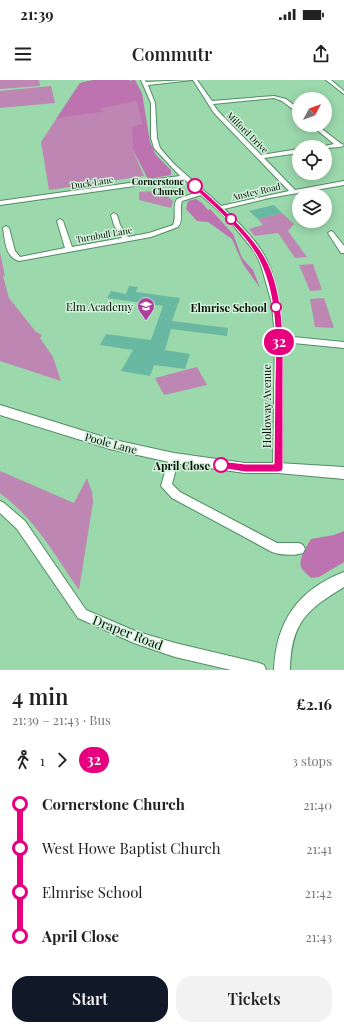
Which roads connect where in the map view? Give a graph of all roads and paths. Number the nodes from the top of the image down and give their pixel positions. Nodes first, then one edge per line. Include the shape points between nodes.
1 (190, 80) edge
2 (195, 80) edge
3 (328, 80) edge
4 (144, 82) edge
5 (344, 92) edge
6 (210, 103) junction
7 (292, 106) edge
8 (323, 132) edge
9 (341, 145) edge
10 (292, 152) edge
11 (260, 157) junction
12 (186, 177) junction
13 (344, 183) edge
14 (312, 188) edge
15 (292, 190) edge
16 (292, 191) edge
17 (203, 192) junction
18 (0, 203) edge
19 (220, 208) junction
20 (114, 215) dead end
21 (60, 221) dead end
22 (6, 228) dead end
23 (332, 233) dead end
24 (126, 238) junction
25 (69, 249) junction
26 (344, 250) edge
27 (279, 339) junction
28 (344, 345) edge
29 (0, 410) edge
30 (174, 458) junction
31 (278, 468) junction
32 (344, 473) edge
33 (0, 506) edge
34 (298, 549) dead end
35 (344, 579) edge
36 (260, 670) edge
37 (282, 670) edge

1 - 4 street
2 - 6 street, Milford Drive
3 - 5 street
4 - 12 street, Holloway Avenue via 153,103 155,146
6 - 7 street via 274,97
6 - 11 street, Milford Drive
8 - 9 street
10 - 11 street
11 - 15 street, Milford Drive
12 - 17 street, Holloway Avenue
12 - 18 street, Duck Lane
13 - 14 street, Anstey Road
16 - 19 street, Anstey Road
17 - 19 street, Holloway Avenue
17 - 24 street, Turnbull Lane via 179,200 176,206 176,226 151,235
19 - 27 street, Holloway Avenue via 258,251 265,265 276,304
20 - 24 street
21 - 25 street
22 - 25 street, Turnbull Lane via 11,251 20,259
23 - 26 street
24 - 25 street, Turnbull Lane
27 - 28 street
27 - 31 street, Holloway Avenue
29 - 30 street, Poole Lane via 110,444
30 - 31 street, Poole Lane via 245,468
30 - 34 street via 166,486 176,495 276,548
31 - 32 street, Poole Lane
33 - 36 street, Draper Road via 21,525 82,614 134,637 175,650
35 - 37 street via 314,597 297,614 286,635

